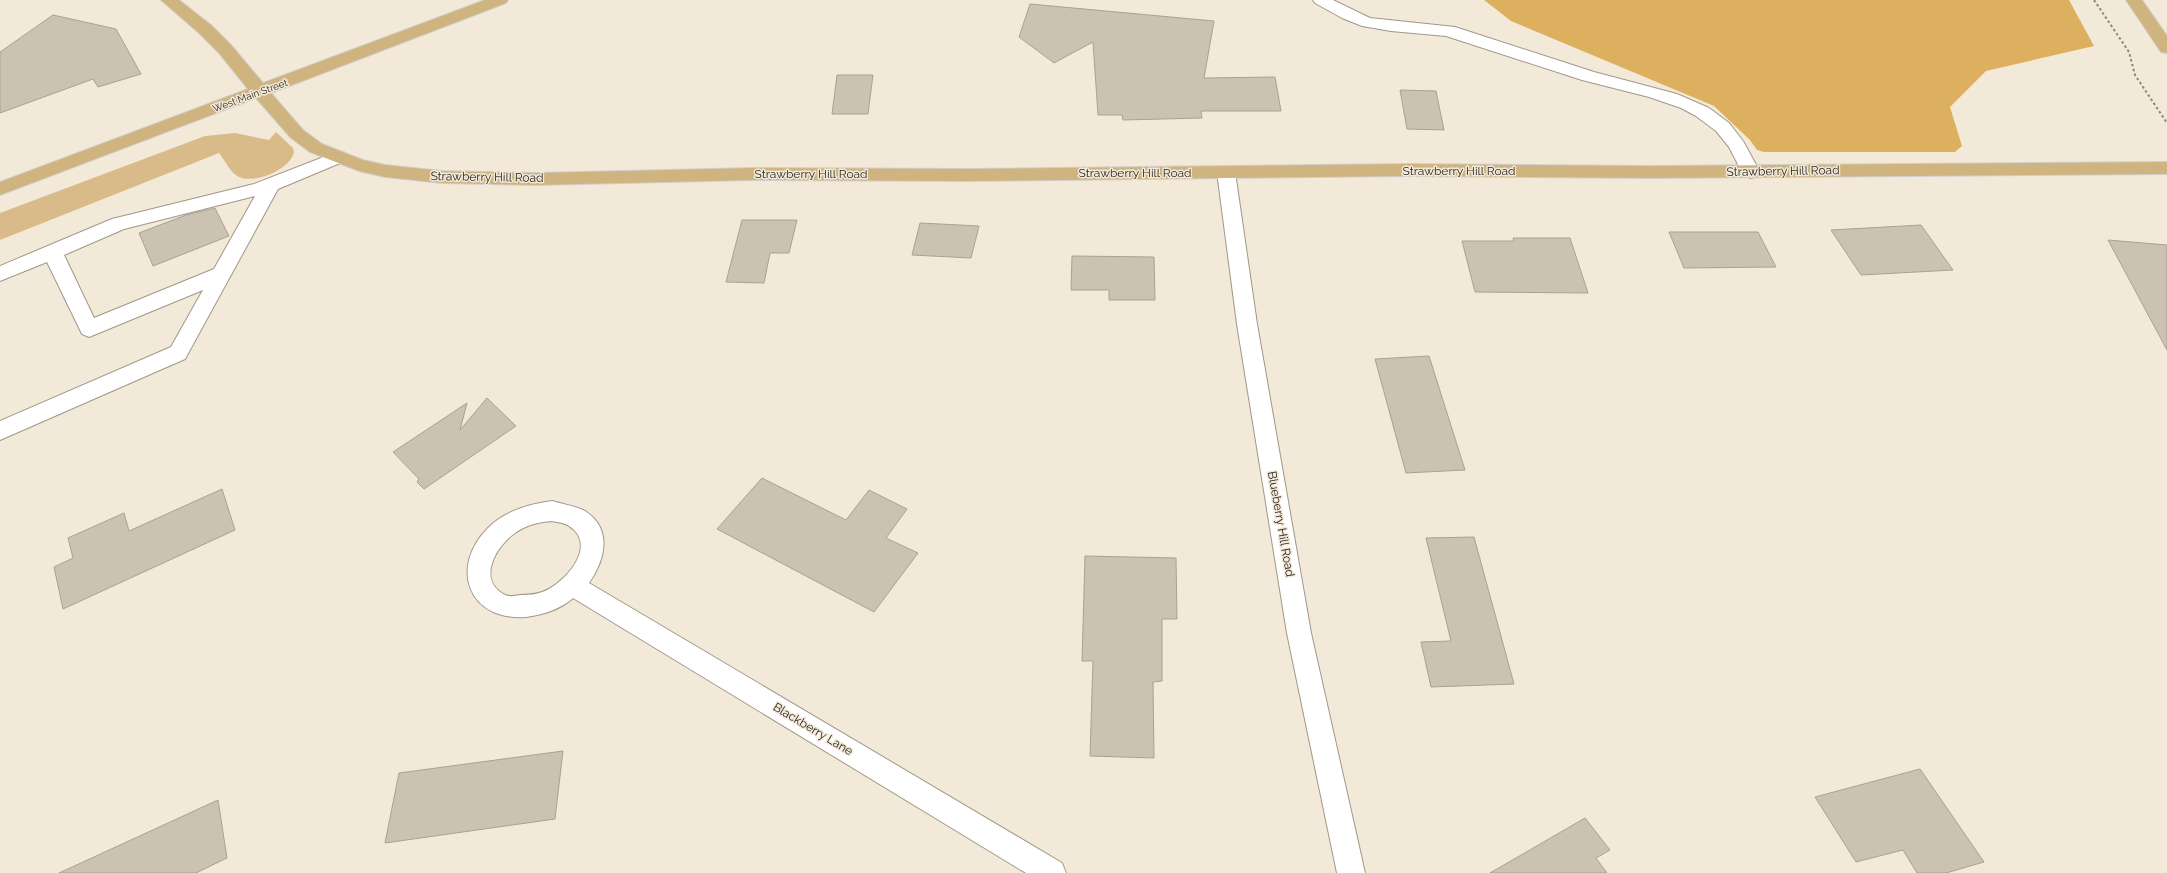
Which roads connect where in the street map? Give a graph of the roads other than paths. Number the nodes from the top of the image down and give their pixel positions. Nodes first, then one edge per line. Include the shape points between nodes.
1 (169, 0) edge
2 (500, 0) edge
3 (1321, 0) edge
4 (2134, 0) edge
5 (2167, 48) edge
6 (260, 92) junction
7 (338, 157) junction
8 (2167, 168) edge
9 (1226, 172) junction
10 (1751, 172) junction
11 (271, 184) junction
12 (0, 189) edge
13 (52, 251) junction
14 (0, 274) edge
15 (221, 274) junction
16 (0, 431) edge
17 (574, 586) junction
18 (1052, 873) edge
19 (1351, 873) edge

1 - 6 main road, Strawberry Hill Road via 205,28
2 - 6 main road, West Main Street
3 - 10 street via 1356,19 1371,23 1431,27 1449,31 1589,77 1668,98 1717,122 1734,141
4 - 5 main road
6 - 7 main road, Strawberry Hill Road via 297,134 316,148
6 - 12 main road, West Main Street
7 - 9 main road, Strawberry Hill Road via 385,171 454,177
7 - 11 street
8 - 10 main road, Strawberry Hill Road
9 - 10 main road, Strawberry Hill Road
9 - 19 street, Blueberry Hill Road via 1247,324 1299,634
11 - 13 street via 119,224
11 - 15 street
13 - 14 street
13 - 15 street via 89,328
15 - 16 street via 178,353
17 - 17 street via 563,595 536,606 510,607 498,603 482,589 478,568 481,557 495,536 516,520 540,512 563,513 581,521 592,537 589,566
17 - 18 street, Blackberry Lane

